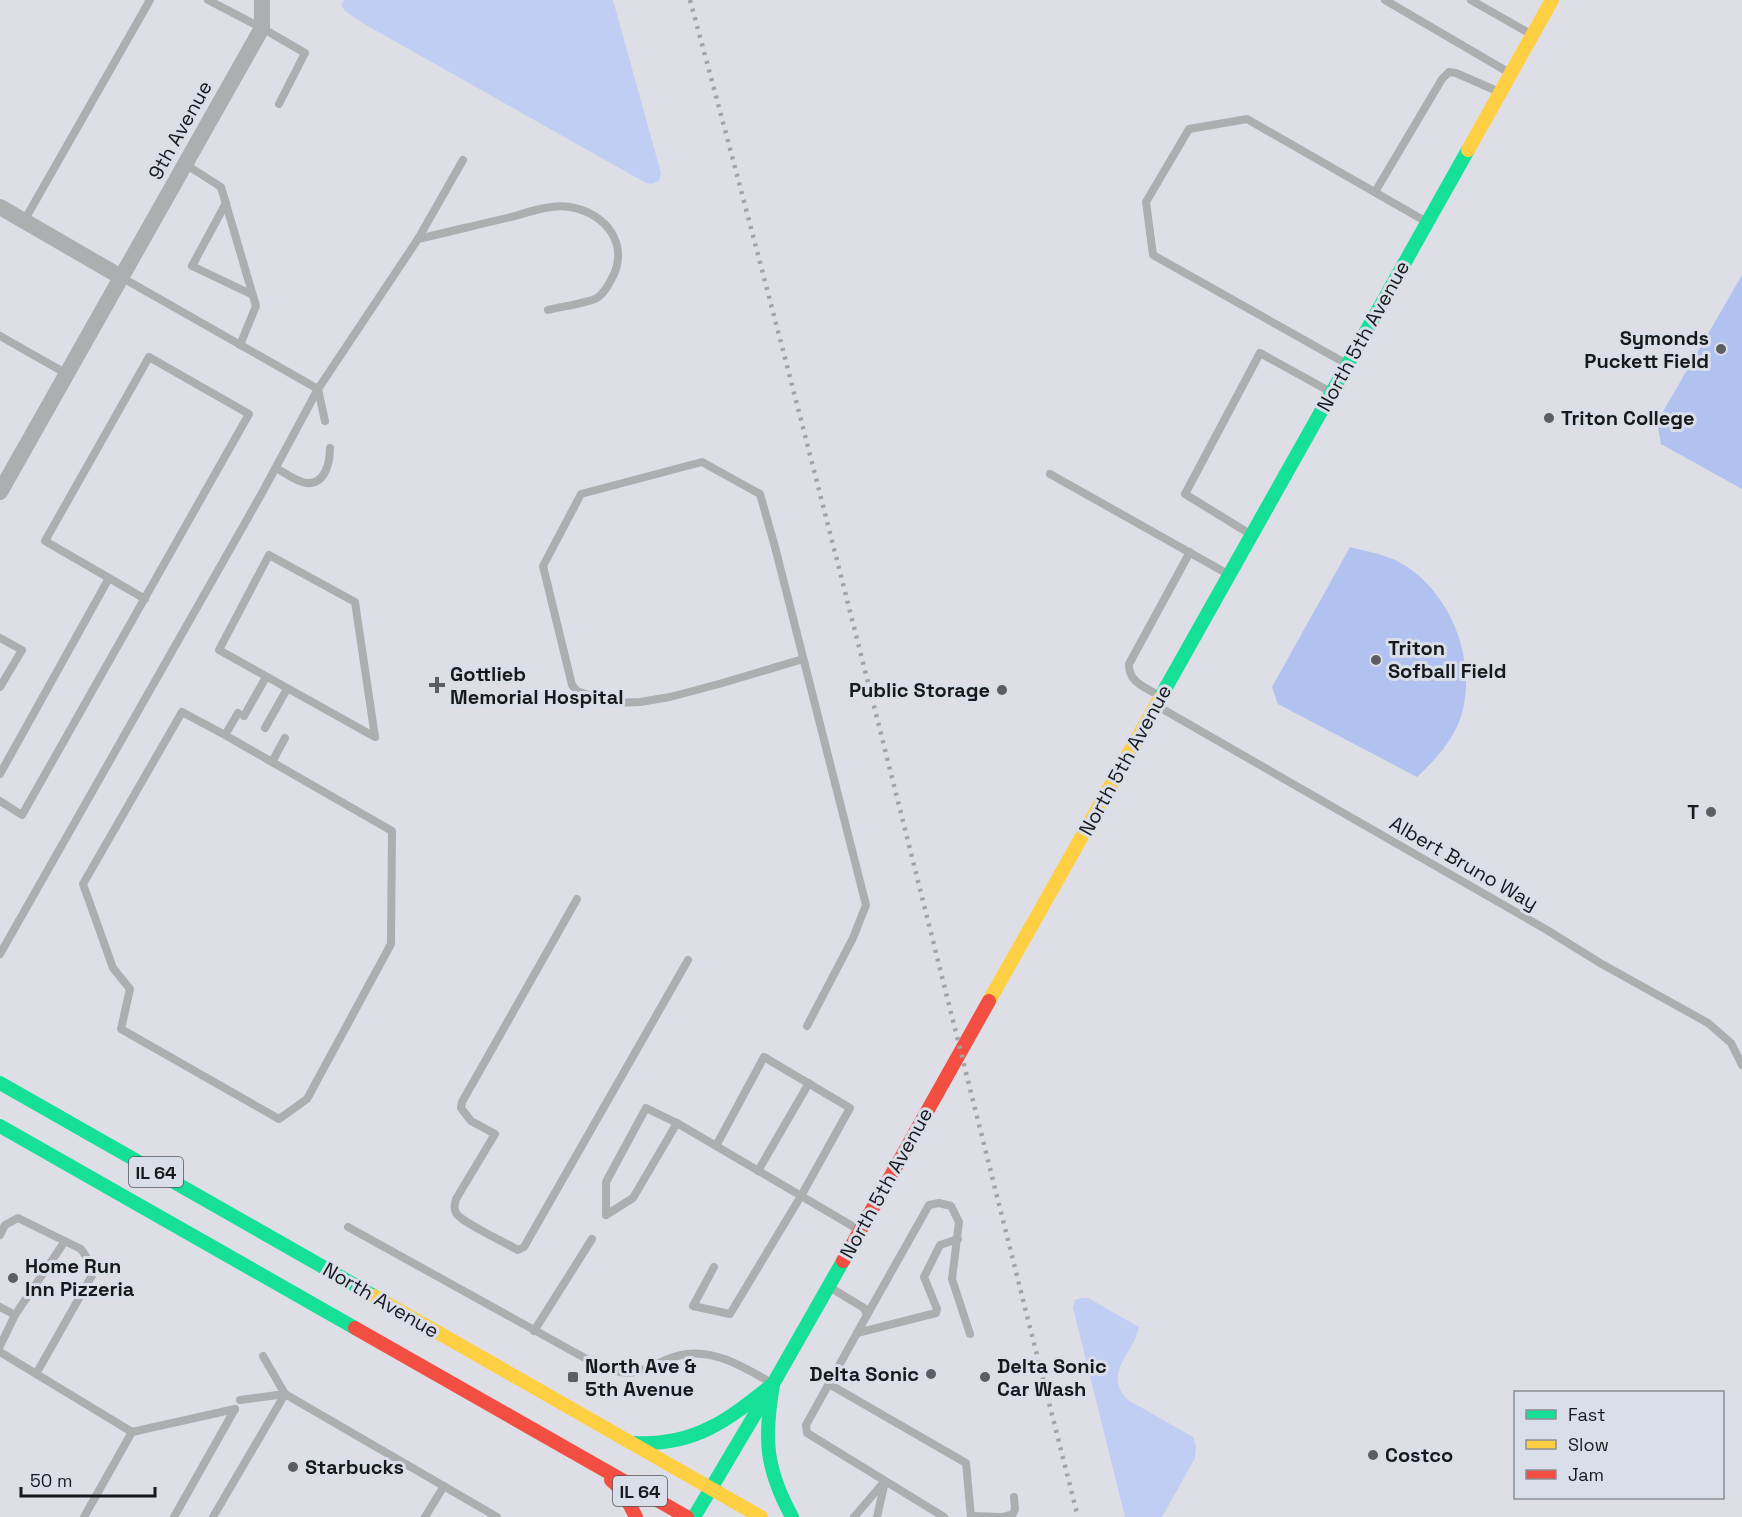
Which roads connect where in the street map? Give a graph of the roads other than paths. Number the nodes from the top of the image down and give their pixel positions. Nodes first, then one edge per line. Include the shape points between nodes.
1 (150, 0) edge
2 (208, 0) edge
3 (262, 0) edge
4 (1385, 0) edge
5 (1471, 0) edge
6 (1552, 0) edge
7 (262, 28) junction
8 (1533, 35) junction
9 (1511, 74) junction
10 (1500, 92) junction
11 (279, 104) dead end
12 (463, 160) dead end
13 (186, 164) junction
14 (1376, 192) junction
15 (226, 203) junction
16 (0, 207) edge
17 (24, 221) junction
18 (1427, 222) junction
19 (418, 239) junction
20 (122, 277) junction
21 (253, 295) junction
22 (548, 310) dead end
23 (0, 336) edge
24 (240, 345) junction
25 (1347, 364) junction
26 (67, 374) junction
27 (318, 389) junction
28 (1332, 393) junction
29 (325, 422) dead end
30 (330, 448) dead end
31 (276, 468) junction
32 (1050, 474) dead end
33 (0, 492) edge
34 (1252, 535) junction
35 (1190, 552) junction
36 (1229, 575) junction
37 (109, 578) junction
38 (145, 599) junction
39 (0, 638) edge
40 (803, 659) junction
41 (266, 677) junction
42 (0, 687) edge
43 (287, 689) junction
44 (1158, 701) junction
45 (265, 728) dead end
46 (225, 735) junction
47 (285, 738) dead end
48 (272, 762) junction
49 (0, 774) edge
50 (0, 801) edge
51 (577, 899) dead end
52 (0, 954) edge
53 (688, 960) dead end
54 (807, 1026) dead end
55 (1742, 1065) edge
56 (0, 1083) edge
57 (809, 1083) junction
58 (677, 1123) junction
59 (0, 1126) edge
60 (716, 1146) junction
61 (758, 1171) junction
62 (801, 1196) junction
63 (348, 1227) dead end
64 (859, 1231) junction
65 (0, 1235) edge
66 (592, 1239) dead end
67 (958, 1239) junction
68 (65, 1241) junction
69 (714, 1267) dead end
70 (828, 1287) junction
71 (0, 1306) edge
72 (15, 1315) junction
73 (867, 1315) junction
74 (534, 1331) junction
75 (857, 1333) junction
76 (970, 1335) dead end
77 (0, 1346) edge
78 (0, 1352) edge
79 (263, 1356) dead end
80 (36, 1374) junction
81 (773, 1384) junction
82 (829, 1384) junction
83 (285, 1394) junction
84 (240, 1400) dead end
85 (132, 1432) junction
86 (629, 1442) junction
87 (593, 1464) junction
88 (884, 1482) junction
89 (444, 1486) junction
90 (711, 1489) junction
91 (1014, 1497) dead end
92 (971, 1516) edge
93 (84, 1517) edge
94 (174, 1517) edge
95 (213, 1517) edge
96 (425, 1517) edge
97 (497, 1517) edge
98 (636, 1517) edge
99 (687, 1517) edge
100 (694, 1517) edge
101 (761, 1517) edge
102 (792, 1517) edge
103 (854, 1517) edge
104 (877, 1517) edge
105 (944, 1517) edge

1 - 17 lane
2 - 7 lane
3 - 7 street, 9th Avenue
4 - 9 lane
5 - 8 lane
6 - 8 main road, North 5th Avenue
7 - 11 lane via 304,53
7 - 13 street, 9th Avenue
8 - 9 main road, North 5th Avenue
9 - 10 main road, North 5th Avenue
10 - 14 lane via 1449,72
10 - 18 main road, North 5th Avenue
12 - 19 lane
13 - 15 lane via 221,187
13 - 20 street, 9th Avenue
14 - 18 lane
14 - 25 lane via 1246,119 1189,129 1146,202 1153,255
15 - 21 lane
15 - 21 lane via 192,266
16 - 17 street
17 - 20 street
18 - 25 main road, North 5th Avenue
19 - 22 lane via 545,209 567,207 599,218 610,230 617,247 617,267 607,288 596,298
19 - 27 lane
20 - 24 lane
20 - 26 street, 9th Avenue
21 - 24 lane via 256,306
23 - 26 lane
24 - 27 lane
25 - 28 main road, North 5th Avenue
26 - 33 street, 9th Avenue
27 - 29 lane
27 - 31 lane
28 - 34 main road, North 5th Avenue
28 - 34 lane via 1260,353 1185,494
30 - 31 lane via 330,464 315,482 304,483
31 - 52 lane
32 - 35 lane
34 - 36 main road, North 5th Avenue
35 - 36 lane
35 - 44 lane, Albert Bruno Way via 1130,664 1134,681
36 - 44 main road, North 5th Avenue
37 - 38 lane
37 - 38 lane via 45,541 149,357 249,414
37 - 49 lane
38 - 50 lane via 22,815
39 - 42 lane via 21,651
40 - 40 lane via 760,494 702,462 581,494 543,566 572,685 577,691 612,703 640,702 720,684
40 - 54 lane via 866,905
41 - 43 lane
41 - 43 lane via 219,650 269,555 355,602 375,737
41 - 46 lane
43 - 45 lane
44 - 55 lane, Albert Bruno Way via 1707,1023 1731,1043
44 - 64 main road, North 5th Avenue
46 - 48 lane
46 - 48 lane via 182,712 83,884 113,968 130,989 121,1029 279,1119 307,1099 391,944 392,831
47 - 48 lane
51 - 53 lane via 462,1102 461,1108 471,1120 495,1134 456,1199 456,1215 518,1250 524,1247
56 - 86 main road, North Avenue / IL 64
57 - 60 lane via 764,1057
57 - 61 lane
57 - 62 lane via 850,1108
58 - 58 lane via 646,1108 606,1182 606,1215 633,1198
58 - 60 lane
59 - 87 main road, North Avenue / IL 64
60 - 61 lane
61 - 62 lane
62 - 64 lane
62 - 69 lane via 730,1314 693,1306
63 - 74 lane
64 - 70 main road, North 5th Avenue
65 - 68 lane via 6,1225 18,1218
66 - 74 lane
67 - 73 lane via 958,1222 951,1206 929,1205
67 - 75 lane via 940,1245 924,1277 936,1313
67 - 76 lane via 952,1279
68 - 72 lane
68 - 80 lane via 81,1249 95,1270
70 - 73 lane via 864,1308
70 - 81 main road, North 5th Avenue
71 - 72 lane
72 - 77 lane
73 - 75 lane
74 - 81 lane via 613,1372 638,1372 686,1354 702,1354 728,1360
75 - 82 lane
78 - 80 lane
79 - 83 lane
80 - 85 lane
81 - 86 main road via 734,1416 690,1438 666,1444
81 - 90 main road, North 5th Avenue
81 - 102 main road via 766,1448 779,1494
82 - 88 lane via 806,1425 807,1433
82 - 92 lane via 966,1463
83 - 84 lane
83 - 89 lane
83 - 95 lane
85 - 93 lane
85 - 94 lane via 235,1409
86 - 90 main road, North Avenue / IL 64
87 - 98 main road via 622,1490
87 - 99 main road, North Avenue / IL 64
88 - 103 lane
88 - 104 lane
88 - 105 lane
89 - 96 lane
89 - 97 lane
90 - 100 main road, North 5th Avenue
90 - 101 main road, North Avenue / IL 64
91 - 92 lane via 1013,1514

